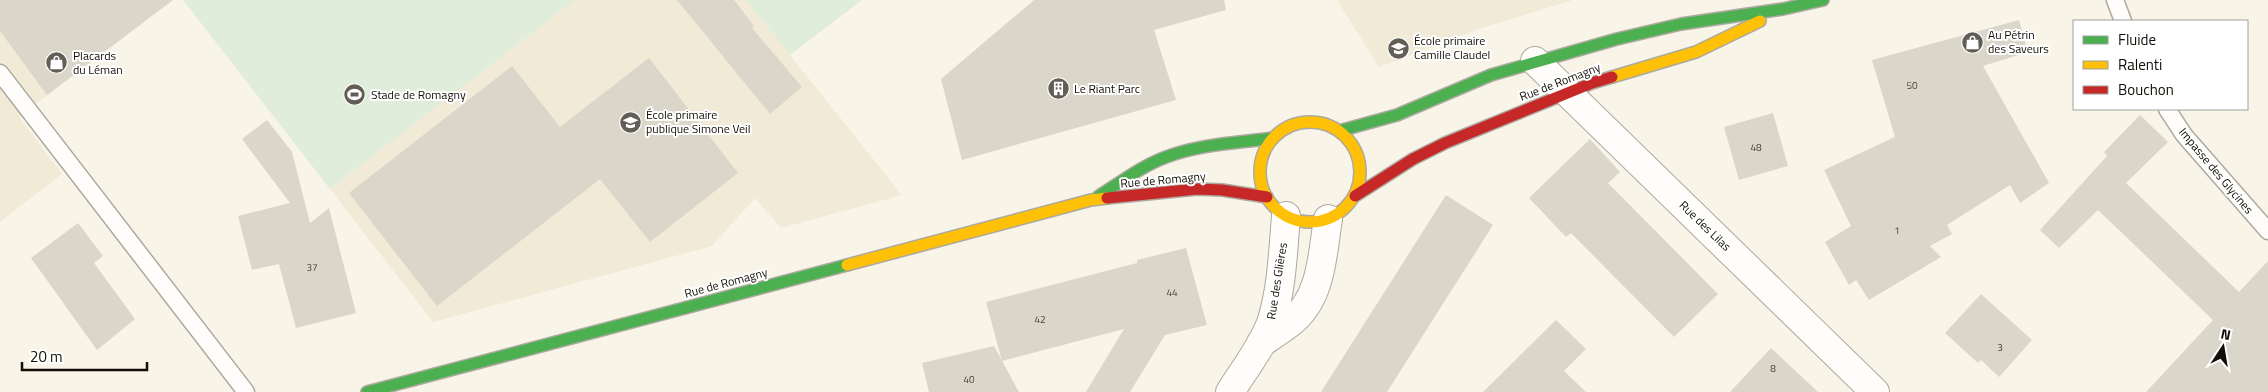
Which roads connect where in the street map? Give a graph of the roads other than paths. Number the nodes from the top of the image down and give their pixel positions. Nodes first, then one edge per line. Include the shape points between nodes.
1 (1823, 0) edge
2 (2115, 0) edge
3 (1784, 9) junction
4 (2122, 20) edge
5 (1535, 61) junction
6 (0, 73) edge
7 (1568, 92) junction
8 (2169, 110) edge
9 (1339, 131) junction
10 (1273, 138) junction
11 (1354, 196) junction
12 (1267, 197) junction
13 (1091, 200) junction
14 (1286, 216) junction
15 (1328, 219) junction
16 (2268, 231) edge
17 (1261, 343) junction
18 (246, 392) edge
19 (367, 392) edge
20 (1230, 392) edge
21 (1875, 392) edge

1 - 3 street, Rue de Romagny
2 - 4 lane
3 - 5 street, Rue de Romagny via 1667,26
3 - 7 street, Rue de Romagny via 1696,52
5 - 7 street, Rue des Lilas
5 - 9 street, Rue de Romagny via 1464,84 1397,115
6 - 18 lane
7 - 11 street, Rue de Romagny via 1445,143
7 - 21 street, Rue des Lilas
8 - 16 lane, Impasse des Glycines via 2184,135
9 - 10 street via 1327,125 1307,122 1293,125
9 - 11 street via 1354,147 1359,160 1361,175
10 - 12 street via 1262,156 1260,170
10 - 13 street, Rue de Romagny via 1208,147 1164,158
11 - 15 street via 1341,213
12 - 13 street, Rue de Romagny via 1197,189
12 - 14 street
13 - 19 street, Rue de Romagny
14 - 15 street via 1306,222
14 - 17 street, Rue des Glières via 1274,310
15 - 17 street, Rue des Glières via 1313,295 1291,323
17 - 20 street, Rue des Glières

